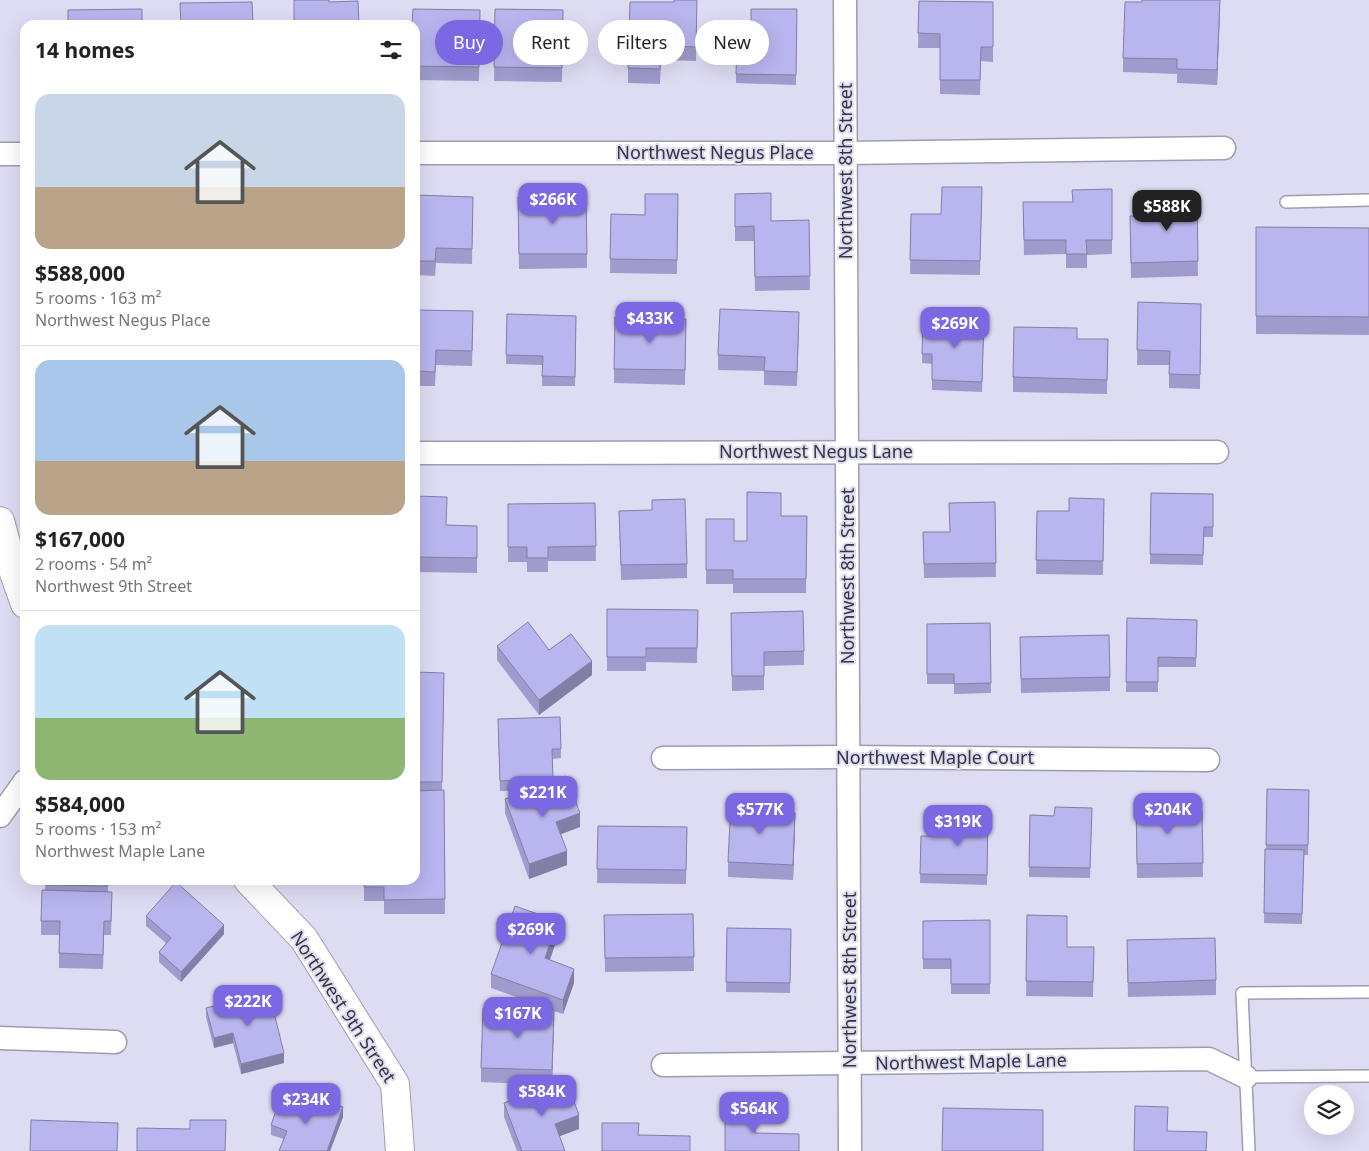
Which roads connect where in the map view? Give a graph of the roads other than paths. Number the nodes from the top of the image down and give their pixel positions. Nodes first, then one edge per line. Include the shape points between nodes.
1 (845, 0) edge
2 (1224, 148) dead end
3 (420, 153) edge
4 (846, 153) junction
5 (0, 154) edge
6 (20, 154) edge
7 (1369, 200) edge
8 (1286, 202) dead end
9 (847, 452) junction
10 (1217, 452) dead end
11 (420, 453) edge
12 (0, 521) edge
13 (20, 590) edge
14 (849, 757) junction
15 (663, 758) dead end
16 (1208, 760) dead end
17 (20, 787) edge
18 (0, 816) edge
19 (253, 885) edge
20 (1369, 992) edge
21 (0, 1038) edge
22 (115, 1042) dead end
23 (850, 1064) junction
24 (663, 1065) dead end
25 (1369, 1076) edge
26 (1246, 1077) junction
27 (400, 1151) edge
28 (850, 1151) edge
29 (1249, 1151) edge

1 - 4 street, Northwest 8th Street
2 - 4 street, Northwest Negus Place
3 - 4 street, Northwest Negus Place
4 - 9 street, Northwest 8th Street
5 - 6 street
7 - 8 lane
9 - 10 street, Northwest Negus Lane
9 - 11 street, Northwest Negus Lane
9 - 14 street, Northwest 8th Street
12 - 13 street
14 - 15 street, Northwest Maple Court
14 - 16 street, Northwest Maple Court
14 - 23 street, Northwest 8th Street
17 - 18 street
19 - 27 street, Northwest 9th Street via 304,939 395,1084
20 - 26 lane via 1242,993
21 - 22 street
23 - 24 street, Northwest Maple Lane
23 - 26 street, Northwest Maple Lane via 1209,1059
23 - 28 street, Northwest 8th Street
25 - 26 lane
26 - 29 lane

